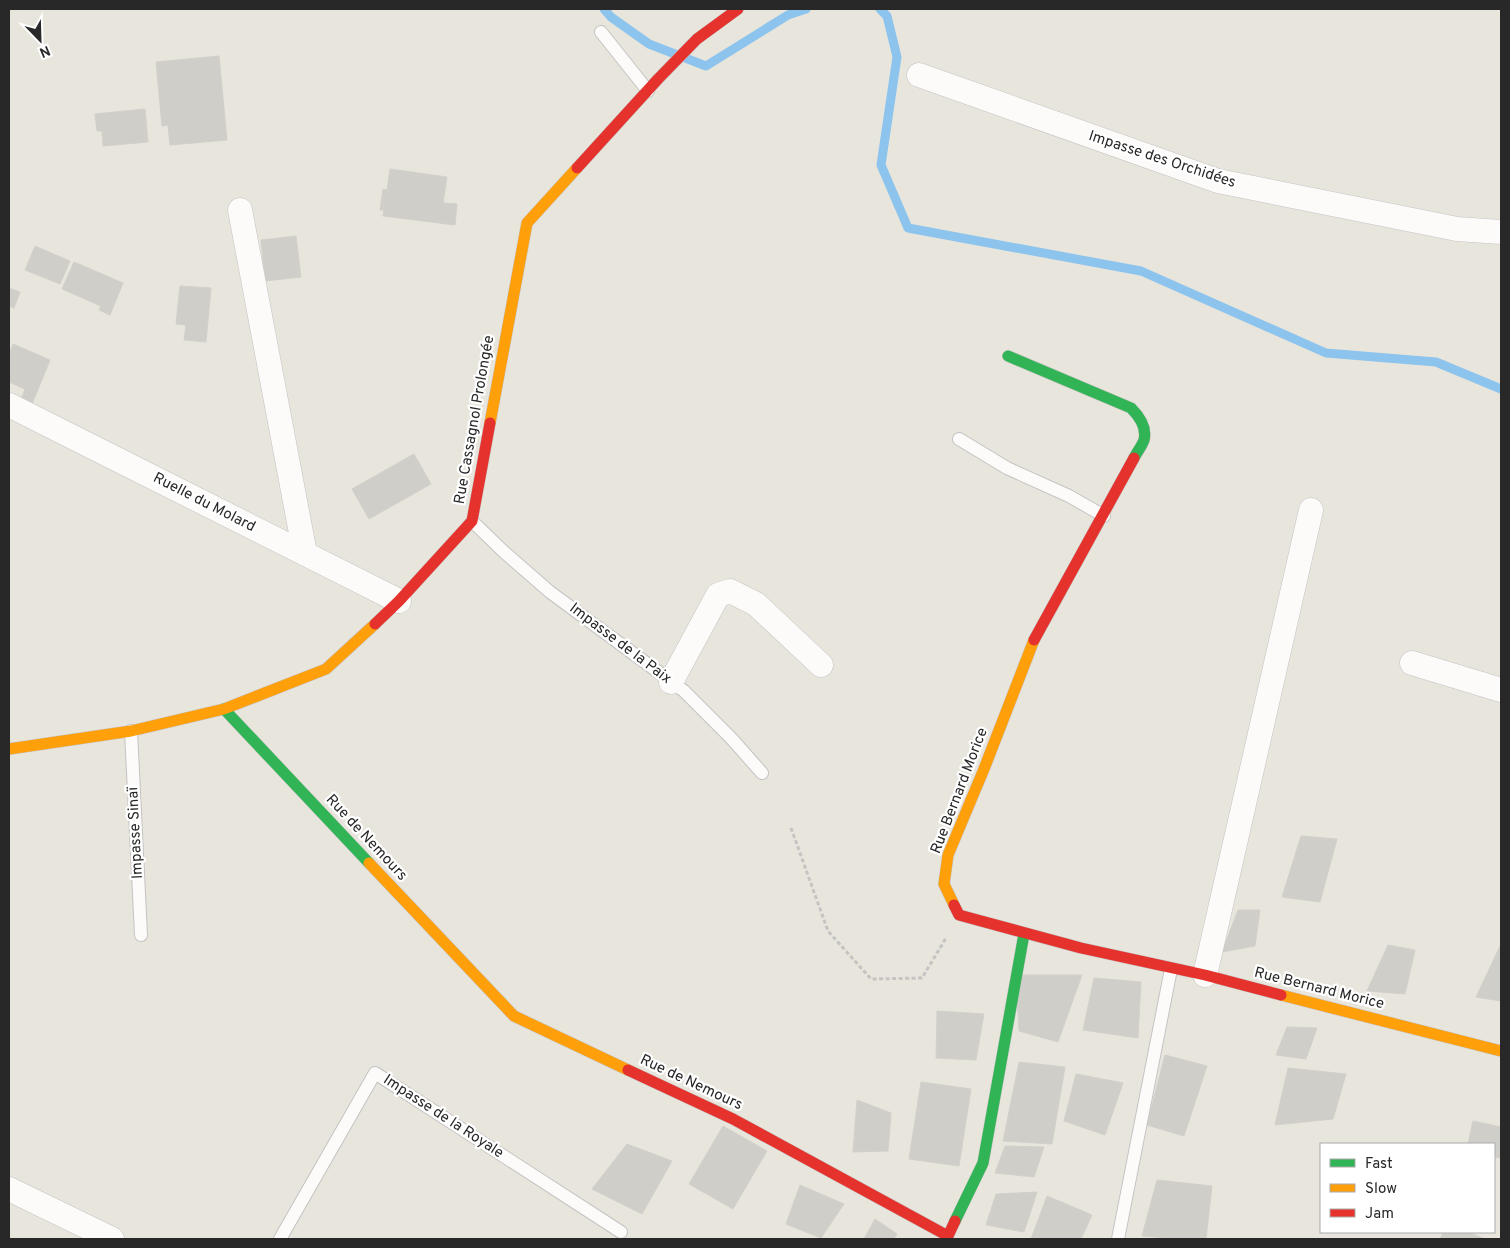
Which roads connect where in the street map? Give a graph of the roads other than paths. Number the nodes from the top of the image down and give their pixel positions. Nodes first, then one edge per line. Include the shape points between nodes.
1 (738, 9) edge
2 (601, 32) dead end
3 (919, 75) dead end
4 (648, 91) junction
5 (240, 210) dead end
6 (1501, 232) edge
7 (1008, 356) dead end
8 (9, 405) edge
9 (958, 439) dead end
10 (1311, 510) dead end
11 (1104, 516) junction
12 (472, 521) junction
13 (306, 554) junction
14 (399, 601) junction
15 (1412, 663) dead end
16 (821, 665) dead end
17 (671, 682) junction
18 (1501, 690) edge
19 (224, 709) junction
20 (131, 731) junction
21 (9, 748) edge
22 (762, 773) dead end
23 (1024, 934) junction
24 (141, 935) dead end
25 (1171, 969) junction
26 (1205, 975) junction
27 (1501, 1052) edge
28 (9, 1189) edge
29 (620, 1232) dead end
30 (112, 1239) edge
31 (280, 1239) edge
32 (1118, 1239) edge

1 - 4 street, Rue Cassagnol Prolongée via 697,39
2 - 4 lane
3 - 6 street, Impasse des Orchidées via 1218,181 1457,229
4 - 12 street, Rue Cassagnol Prolongée via 527,223
5 - 13 street
7 - 11 street, Rue Bernard Morice via 1132,408 1140,416 1145,429 1144,440
8 - 13 street, Ruelle du Molard
9 - 11 lane via 1007,468
10 - 26 street
11 - 23 street, Rue Bernard Morice via 1035,638 948,855 944,884 959,915
12 - 14 street, Rue Cassagnol Prolongée
12 - 17 lane, Impasse de la Paix via 550,592
13 - 14 street, Ruelle du Molard
14 - 19 street, Rue Cassagnol Prolongée via 326,669
15 - 18 street
16 - 17 street via 756,604 730,591 718,595
17 - 22 lane, Impasse de la Paix via 684,691
19 - 20 street, Rue Cassagnol Prolongée
19 - 23 street, Rue de Nemours via 514,1016 733,1119 948,1236 983,1163
20 - 21 street, Rue Cassagnol Prolongée
20 - 24 lane, Impasse Sinaï
23 - 25 street, Rue Bernard Morice
25 - 26 street, Rue Bernard Morice
25 - 32 lane
26 - 27 street, Rue Bernard Morice
28 - 30 street
29 - 31 lane, Impasse de la Royale via 375,1073

